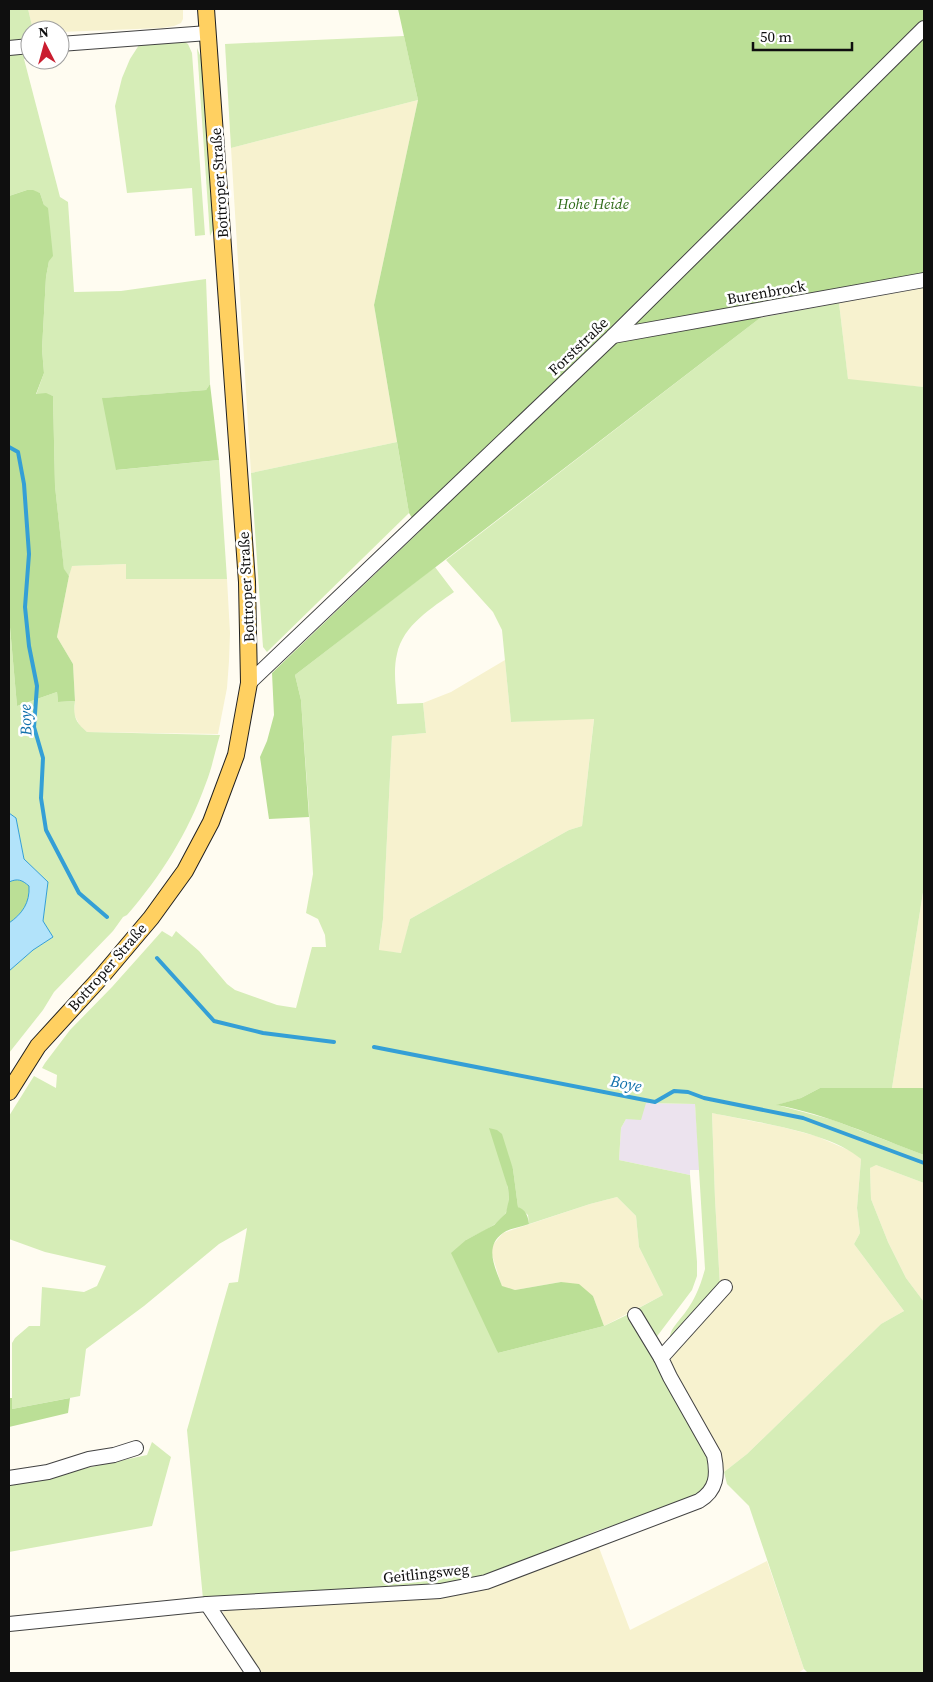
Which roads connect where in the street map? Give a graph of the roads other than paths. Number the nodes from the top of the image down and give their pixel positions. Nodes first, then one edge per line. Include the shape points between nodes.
1 (206, 9) edge
2 (924, 28) edge
3 (208, 33) junction
4 (70, 43) edge
5 (924, 280) edge
6 (613, 336) junction
7 (249, 683) junction
8 (9, 1092) edge
9 (725, 1287) dead end
10 (635, 1315) dead end
11 (661, 1358) junction
12 (136, 1448) dead end
13 (9, 1478) edge
14 (206, 1604) junction
15 (9, 1624) edge
16 (253, 1673) edge

1 - 3 main road, Bottroper Straße
2 - 6 street, Forststraße
3 - 4 street
3 - 7 main road, Bottroper Straße via 248,582
5 - 6 street, Burenbrock
6 - 7 street, Forststraße
7 - 8 main road, Bottroper Straße via 236,754 211,822 184,871 151,918 38,1046
9 - 11 street
10 - 11 street, Geitlingsweg
11 - 14 street, Geitlingsweg via 714,1456 716,1482 699,1501 486,1582 440,1590
12 - 13 street via 48,1472
14 - 15 street, Geitlingsweg
14 - 16 street

